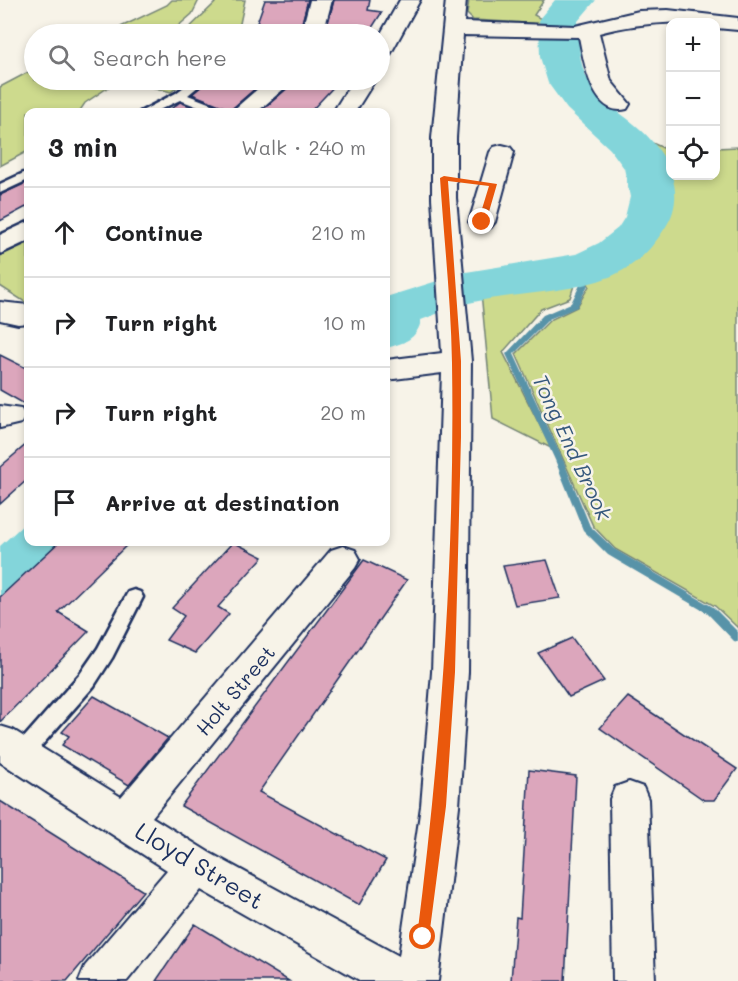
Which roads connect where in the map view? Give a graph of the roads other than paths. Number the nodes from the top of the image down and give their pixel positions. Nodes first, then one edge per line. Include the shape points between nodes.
1 (321, 0) edge
2 (410, 0) edge
3 (456, 0) edge
4 (315, 24) edge
5 (738, 24) edge
6 (453, 28) junction
7 (582, 31) junction
8 (390, 35) edge
9 (188, 90) edge
10 (270, 90) edge
11 (358, 90) edge
12 (180, 96) junction
13 (619, 104) dead end
14 (154, 108) edge
15 (210, 108) edge
16 (248, 108) edge
17 (347, 108) edge
18 (502, 152) dead end
19 (24, 177) edge
20 (468, 181) junction
21 (0, 189) edge
22 (482, 222) dead end
23 (24, 232) edge
24 (0, 246) edge
25 (0, 311) edge
26 (24, 314) edge
27 (457, 361) junction
28 (390, 369) edge
29 (343, 559) dead end
30 (134, 597) dead end
31 (10, 749) edge
32 (629, 799) dead end
33 (126, 820) junction
34 (196, 866) junction
35 (102, 981) edge
36 (403, 981) edge
37 (417, 981) edge
38 (634, 981) edge

1 - 4 main road
2 - 8 street
3 - 6 street
5 - 7 street via 617,12
6 - 7 street
6 - 20 street via 448,59
7 - 13 street via 600,83
9 - 12 lane
10 - 16 main road
11 - 17 street
12 - 14 lane
12 - 15 lane
18 - 20 street
19 - 21 lane
20 - 22 street
20 - 27 street via 449,265
23 - 24 main road
25 - 26 street
27 - 28 street
27 - 37 street via 450,672 440,806
29 - 33 street, Holt Street
30 - 31 lane via 87,680
31 - 33 street, Lloyd Street
32 - 38 street
33 - 34 street, Lloyd Street
34 - 35 street
34 - 36 street, Lloyd Street

